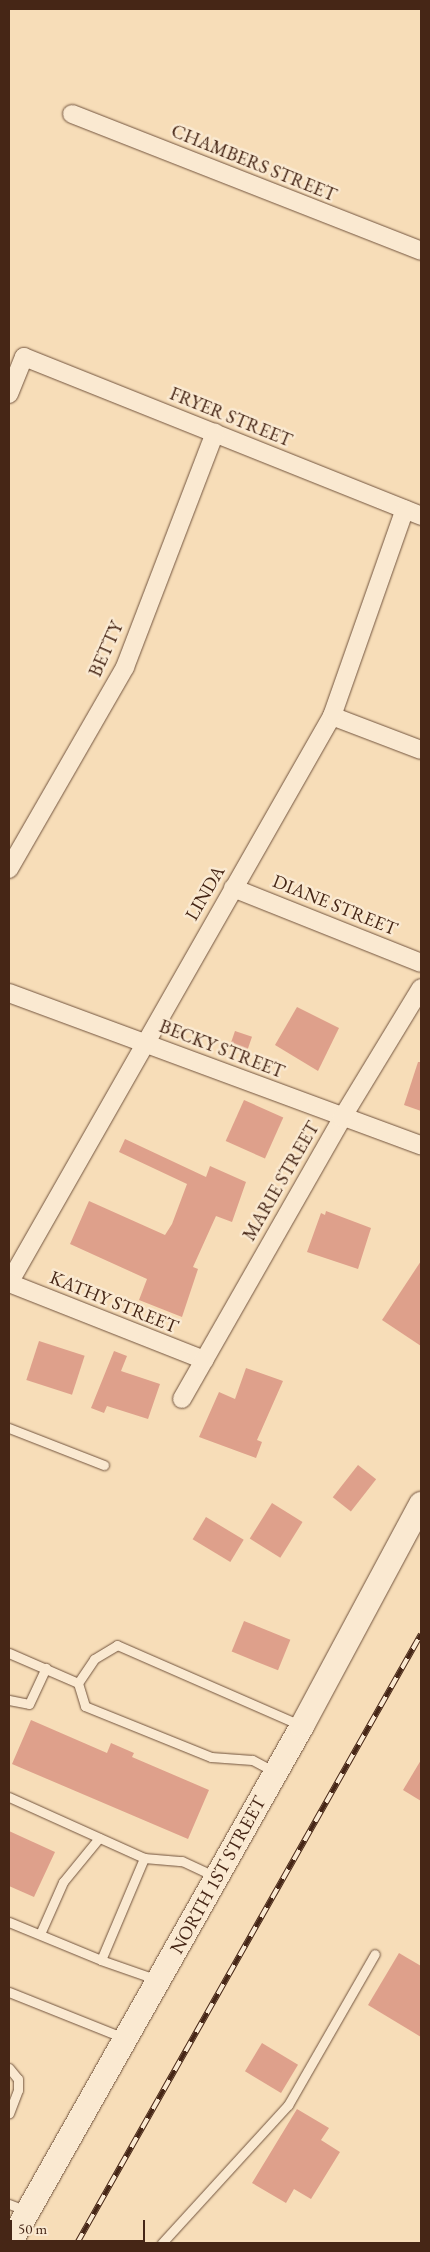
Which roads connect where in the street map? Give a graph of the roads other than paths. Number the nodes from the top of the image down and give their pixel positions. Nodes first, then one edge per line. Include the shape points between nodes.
1 (72, 114) dead end
2 (421, 251) edge
3 (9, 394) edge
4 (215, 433) junction
5 (405, 509) junction
6 (421, 516) edge
7 (332, 716) junction
8 (421, 750) edge
9 (9, 870) edge
10 (233, 888) junction
11 (421, 962) edge
12 (421, 988) edge
13 (9, 993) edge
14 (144, 1042) junction
15 (342, 1118) junction
16 (421, 1145) edge
17 (9, 1283) edge
18 (204, 1360) junction
19 (182, 1399) dead end
20 (9, 1428) edge
21 (104, 1465) dead end
22 (421, 1504) edge
23 (9, 1653) edge
24 (46, 1668) junction
25 (78, 1683) junction
26 (9, 1700) edge
27 (302, 1726) junction
28 (275, 1772) junction
29 (9, 1797) edge
30 (99, 1838) junction
31 (144, 1858) junction
32 (216, 1878) junction
33 (9, 1922) edge
34 (40, 1934) junction
35 (376, 1954) dead end
36 (101, 1960) junction
37 (158, 1981) junction
38 (9, 1992) edge
39 (124, 2038) junction
40 (9, 2068) edge
41 (9, 2113) edge
42 (18, 2208) edge
43 (10, 2243) edge
44 (162, 2243) edge

1 - 2 street, CHAMBERS STREET
3 - 4 street, FRYER STREET via 24,357
4 - 5 street, FRYER STREET
4 - 9 street, BETTY via 125,667
5 - 6 street, FRYER STREET
5 - 7 street, LINDA
7 - 8 street
7 - 10 street, LINDA
10 - 11 street, DIANE STREET
10 - 14 street, LINDA
12 - 15 street, MARIE STREET
13 - 14 street, BECKY STREET
14 - 15 street, BECKY STREET
14 - 17 street, LINDA
15 - 16 street, BECKY STREET
15 - 18 street, MARIE STREET
17 - 18 street, KATHY STREET
18 - 19 street, MARIE STREET
20 - 21 lane
22 - 27 street, NORTH 1ST STREET
23 - 24 lane
24 - 25 lane
24 - 26 lane via 29,1704
25 - 27 lane via 94,1659 117,1646
25 - 28 lane via 85,1706 211,1757 252,1760
27 - 28 street, NORTH 1ST STREET
28 - 32 street, NORTH 1ST STREET
29 - 30 lane
30 - 31 lane
30 - 34 lane via 63,1882
31 - 32 lane via 182,1861
31 - 36 lane
32 - 37 street, NORTH 1ST STREET
33 - 34 lane
34 - 36 lane
35 - 44 lane via 288,2105
36 - 37 lane
37 - 39 street, NORTH 1ST STREET
38 - 39 lane
39 - 42 street, NORTH 1ST STREET
40 - 41 lane via 18,2079 18,2090
42 - 43 street, NORTH 1ST STREET

